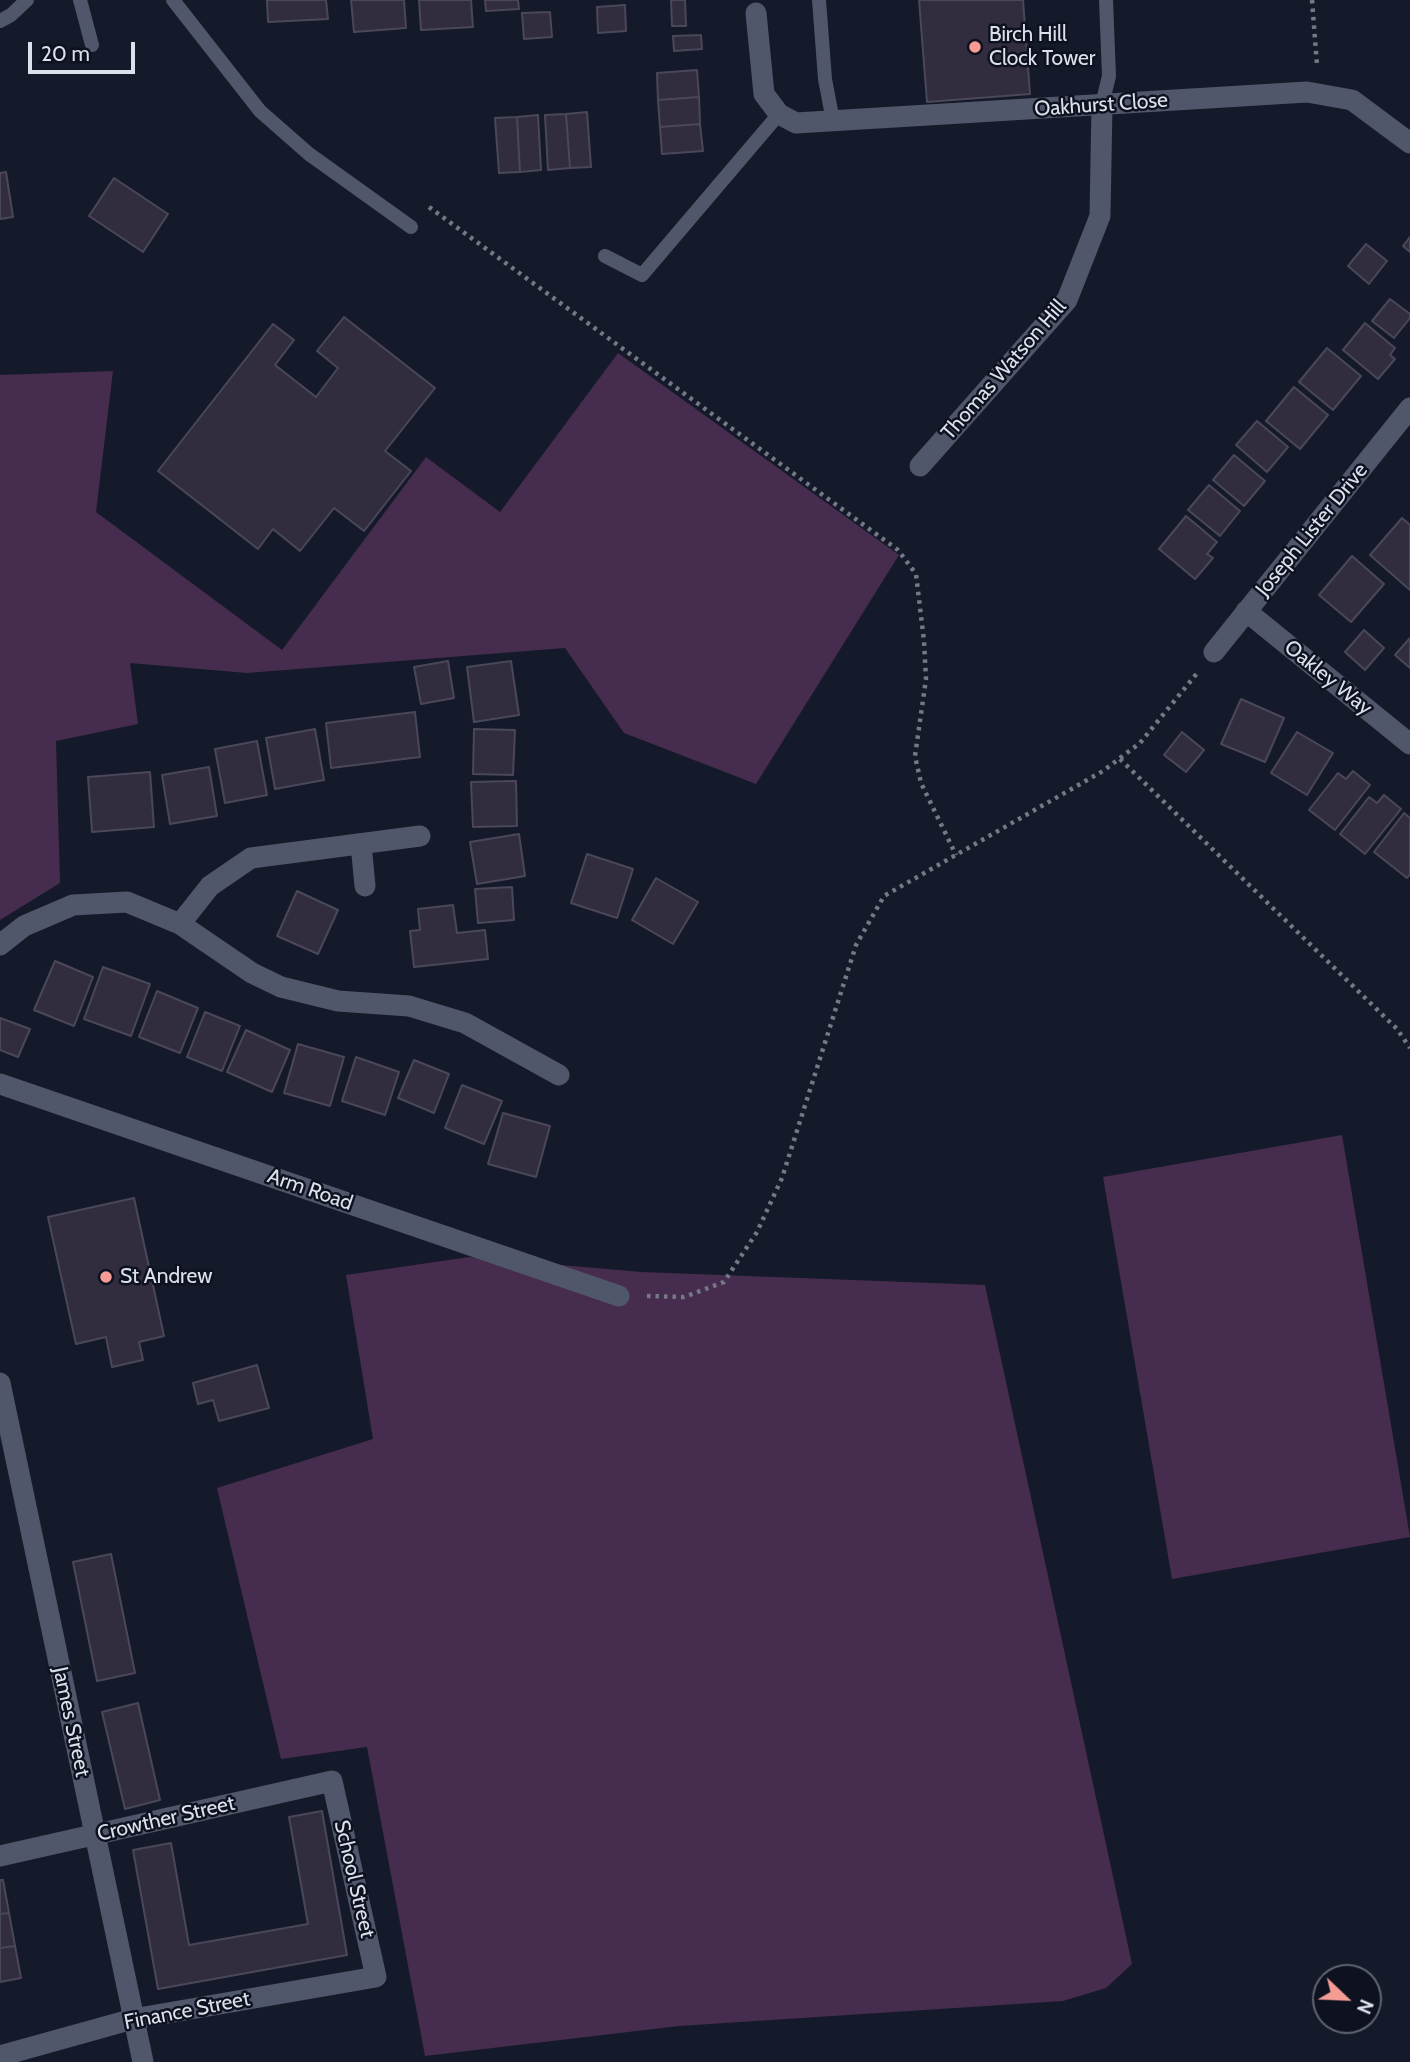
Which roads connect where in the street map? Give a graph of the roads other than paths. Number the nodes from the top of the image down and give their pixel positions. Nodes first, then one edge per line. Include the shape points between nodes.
1 (27, 0) edge
2 (80, 0) edge
3 (173, 0) edge
4 (819, 0) edge
5 (1106, 0) edge
6 (756, 13) dead end
7 (0, 21) edge
8 (92, 45) dead end
9 (1102, 105) junction
10 (779, 114) junction
11 (833, 121) junction
12 (1410, 143) edge
13 (411, 227) dead end
14 (605, 256) dead end
15 (1410, 408) edge
16 (920, 466) dead end
17 (1247, 611) junction
18 (1214, 652) road end
19 (1410, 744) edge
20 (420, 836) dead end
21 (361, 844) junction
22 (365, 886) dead end
23 (180, 924) junction
24 (0, 945) edge
25 (559, 1075) dead end
26 (0, 1084) edge
27 (619, 1296) road end
28 (0, 1382) edge
29 (332, 1781) joint
30 (94, 1836) junction
31 (0, 1856) edge
32 (376, 1977) joint
33 (133, 2019) junction
34 (0, 2056) edge
35 (143, 2062) edge

1 - 7 lane
2 - 8 lane
3 - 13 lane via 260,111 309,154
4 - 11 lane
5 - 9 lane via 1109,76
6 - 10 street via 764,94
9 - 11 street, Oakhurst Close
9 - 12 street, Oakhurst Close via 1307,92 1352,100
9 - 16 street, Thomas Watson Hill via 1100,216 1067,300
10 - 11 street, Oakhurst Close via 796,123
10 - 14 lane via 642,275
15 - 17 street, Joseph Lister Drive
17 - 18 street, Joseph Lister Drive
17 - 19 street, Oakley Way
20 - 21 street
21 - 22 street
21 - 23 street via 251,859 210,886
23 - 24 street via 127,902 73,905 24,926
23 - 25 street via 281,987 338,1002 409,1006 465,1023
26 - 27 street, Arm Road
28 - 30 street, James Street
29 - 30 street, Crowther Street
29 - 32 street, School Street
30 - 31 street, Crowther Street
30 - 33 street, James Street
32 - 33 street, Finance Street
33 - 34 street, Finance Street
33 - 35 street, James Street

